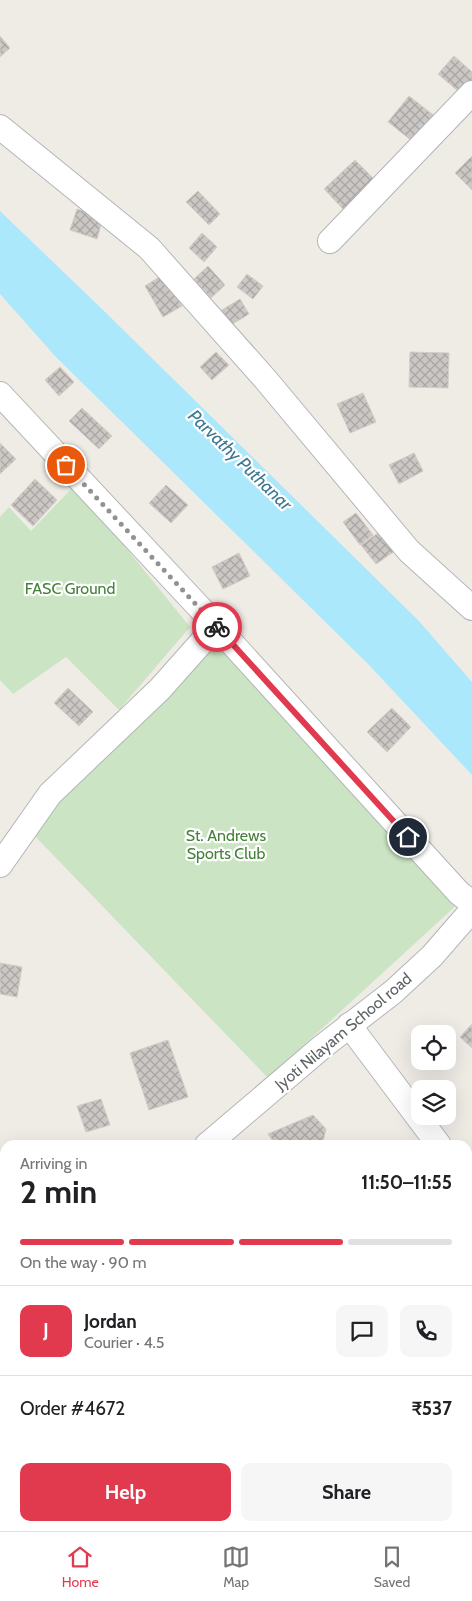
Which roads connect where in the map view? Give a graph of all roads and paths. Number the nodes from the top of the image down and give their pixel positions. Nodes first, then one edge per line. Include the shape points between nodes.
1 (472, 93) edge
2 (0, 127) edge
3 (330, 242) dead end
4 (0, 394) edge
5 (472, 608) edge
6 (216, 626) junction
7 (0, 864) edge
8 (472, 903) edge
9 (472, 910) edge
10 (349, 1025) junction
11 (213, 1140) edge
12 (435, 1140) edge

1 - 3 street
2 - 5 street via 149,248 266,380 409,551
4 - 6 street
6 - 7 street via 160,689 50,794
6 - 8 street via 459,893
9 - 10 street, Jyoti Nilayam School road via 419,968
10 - 11 street, Jyoti Nilayam School road
10 - 12 street

